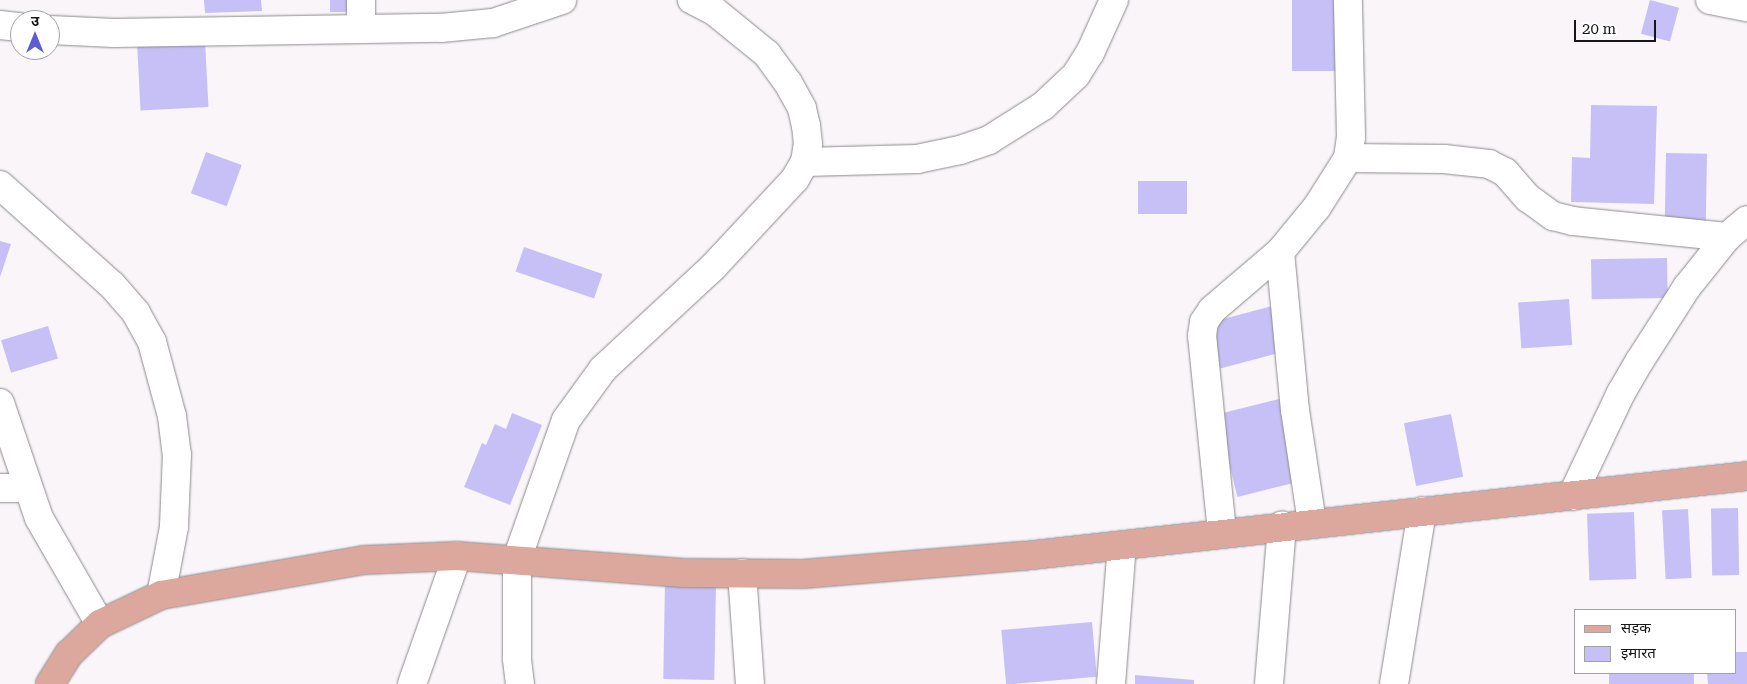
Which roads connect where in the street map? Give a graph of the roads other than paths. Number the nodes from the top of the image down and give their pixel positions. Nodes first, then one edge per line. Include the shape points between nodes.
1 (361, 0) edge
2 (562, 0) edge
3 (1114, 0) edge
4 (1348, 0) edge
5 (1710, 0) edge
6 (703, 6) edge
7 (1747, 7) edge
8 (361, 27) junction
9 (62, 32) edge
10 (1348, 158) junction
11 (805, 162) junction
12 (0, 185) edge
13 (1747, 220) edge
14 (1727, 238) junction
15 (1280, 252) junction
16 (0, 403) edge
17 (1747, 476) edge
18 (13, 488) edge
19 (1572, 496) junction
20 (1422, 511) junction
21 (1312, 522) junction
22 (1282, 526) junction
23 (1222, 532) junction
24 (1122, 545) junction
25 (447, 556) junction
26 (517, 559) junction
27 (742, 573) junction
28 (161, 595) junction
29 (100, 624) junction
30 (50, 684) edge
31 (412, 684) edge
32 (520, 684) edge
33 (750, 684) edge
34 (1111, 684) edge
35 (1269, 684) edge
36 (1394, 684) edge

1 - 8 street
2 - 8 street via 494,23 441,28
3 - 11 street via 1090,53 1076,75 1043,106 989,140 960,150 917,158
4 - 10 street via 1351,137
5 - 7 street
6 - 11 street via 767,54 802,108 808,144
8 - 9 street
10 - 14 street via 1489,164 1506,172 1528,198 1553,216
10 - 15 street via 1317,207
11 - 26 street via 795,179 714,267 603,369 582,395 555,444
12 - 28 street via 112,285 136,313 152,342 172,416 177,454 174,527
13 - 14 street
14 - 19 street via 1687,287 1639,362
15 - 21 street via 1295,410
15 - 23 street via 1212,310 1204,322 1202,336
16 - 18 street
17 - 19 main road
18 - 29 street via 39,518
19 - 20 main road
20 - 21 main road
20 - 36 street
21 - 22 main road
22 - 23 main road
22 - 35 street
23 - 24 main road
24 - 27 main road via 803,574
24 - 34 street
25 - 26 main road
25 - 28 main road via 364,560
25 - 31 street
26 - 27 main road via 683,573
26 - 32 street via 516,658
27 - 33 street
28 - 29 main road
29 - 30 main road via 69,654

